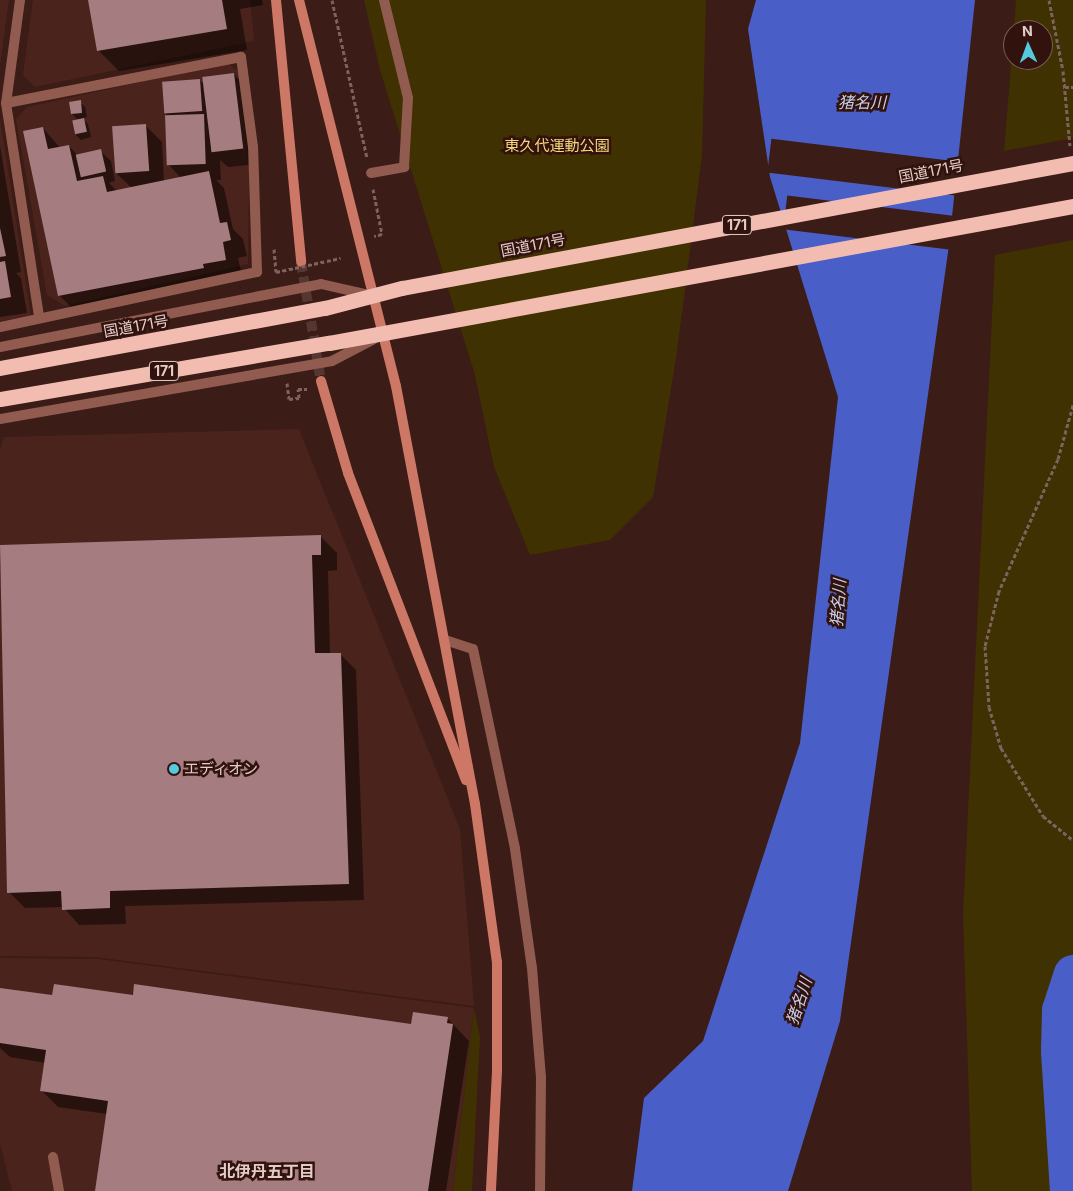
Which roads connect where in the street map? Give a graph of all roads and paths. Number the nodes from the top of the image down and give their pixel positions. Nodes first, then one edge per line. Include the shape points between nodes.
1 (20, 0) edge
2 (276, 0) edge
3 (299, 0) edge
4 (332, 0) edge
5 (384, 0) edge
6 (1049, 0) edge
7 (1073, 87) edge
8 (1065, 88) junction
9 (6, 103) junction
10 (1071, 156) edge
11 (370, 173) junction
12 (1073, 206) edge
13 (361, 239) junction
14 (341, 258) dead end
15 (301, 262) tunnel mouth
16 (276, 272) dead end
17 (374, 296) junction
18 (39, 317) junction
19 (0, 327) edge
20 (383, 333) junction
21 (0, 347) edge
22 (0, 368) edge
23 (287, 380) dead end
24 (321, 381) tunnel mouth
25 (298, 389) dead end
26 (0, 399) edge
27 (1073, 405) edge
28 (0, 419) edge
29 (445, 640) junction
30 (476, 804) junction
31 (1073, 840) edge
32 (53, 1156) dead end
33 (59, 1191) edge
34 (491, 1191) edge
35 (540, 1191) edge

1 - 9 street
2 - 15 street
3 - 13 street
4 - 11 path
5 - 11 street via 408,98 404,167
6 - 8 path
7 - 8 path
8 - 10 path
9 - 18 street
9 - 18 street via 241,56 253,147 257,272
10 - 17 highway, 国道171号 / 171, bridge
11 - 13 path via 382,234
12 - 20 highway, 171
13 - 17 street
14 - 16 path, bridge
17 - 20 street
17 - 21 street, bridge via 321,284
17 - 22 highway, 国道171号 / 171, bridge via 325,308
18 - 19 street
20 - 26 highway, 171, bridge
20 - 28 street, bridge via 332,361
20 - 29 street
23 - 25 path via 289,399 299,398
24 - 30 street via 348,473
27 - 31 path via 1058,460 999,591 985,646 989,707 1001,748 1043,816
29 - 30 street
29 - 35 street via 473,649 515,849 532,968 541,1077
30 - 34 street via 497,962 497,1072
32 - 33 street

